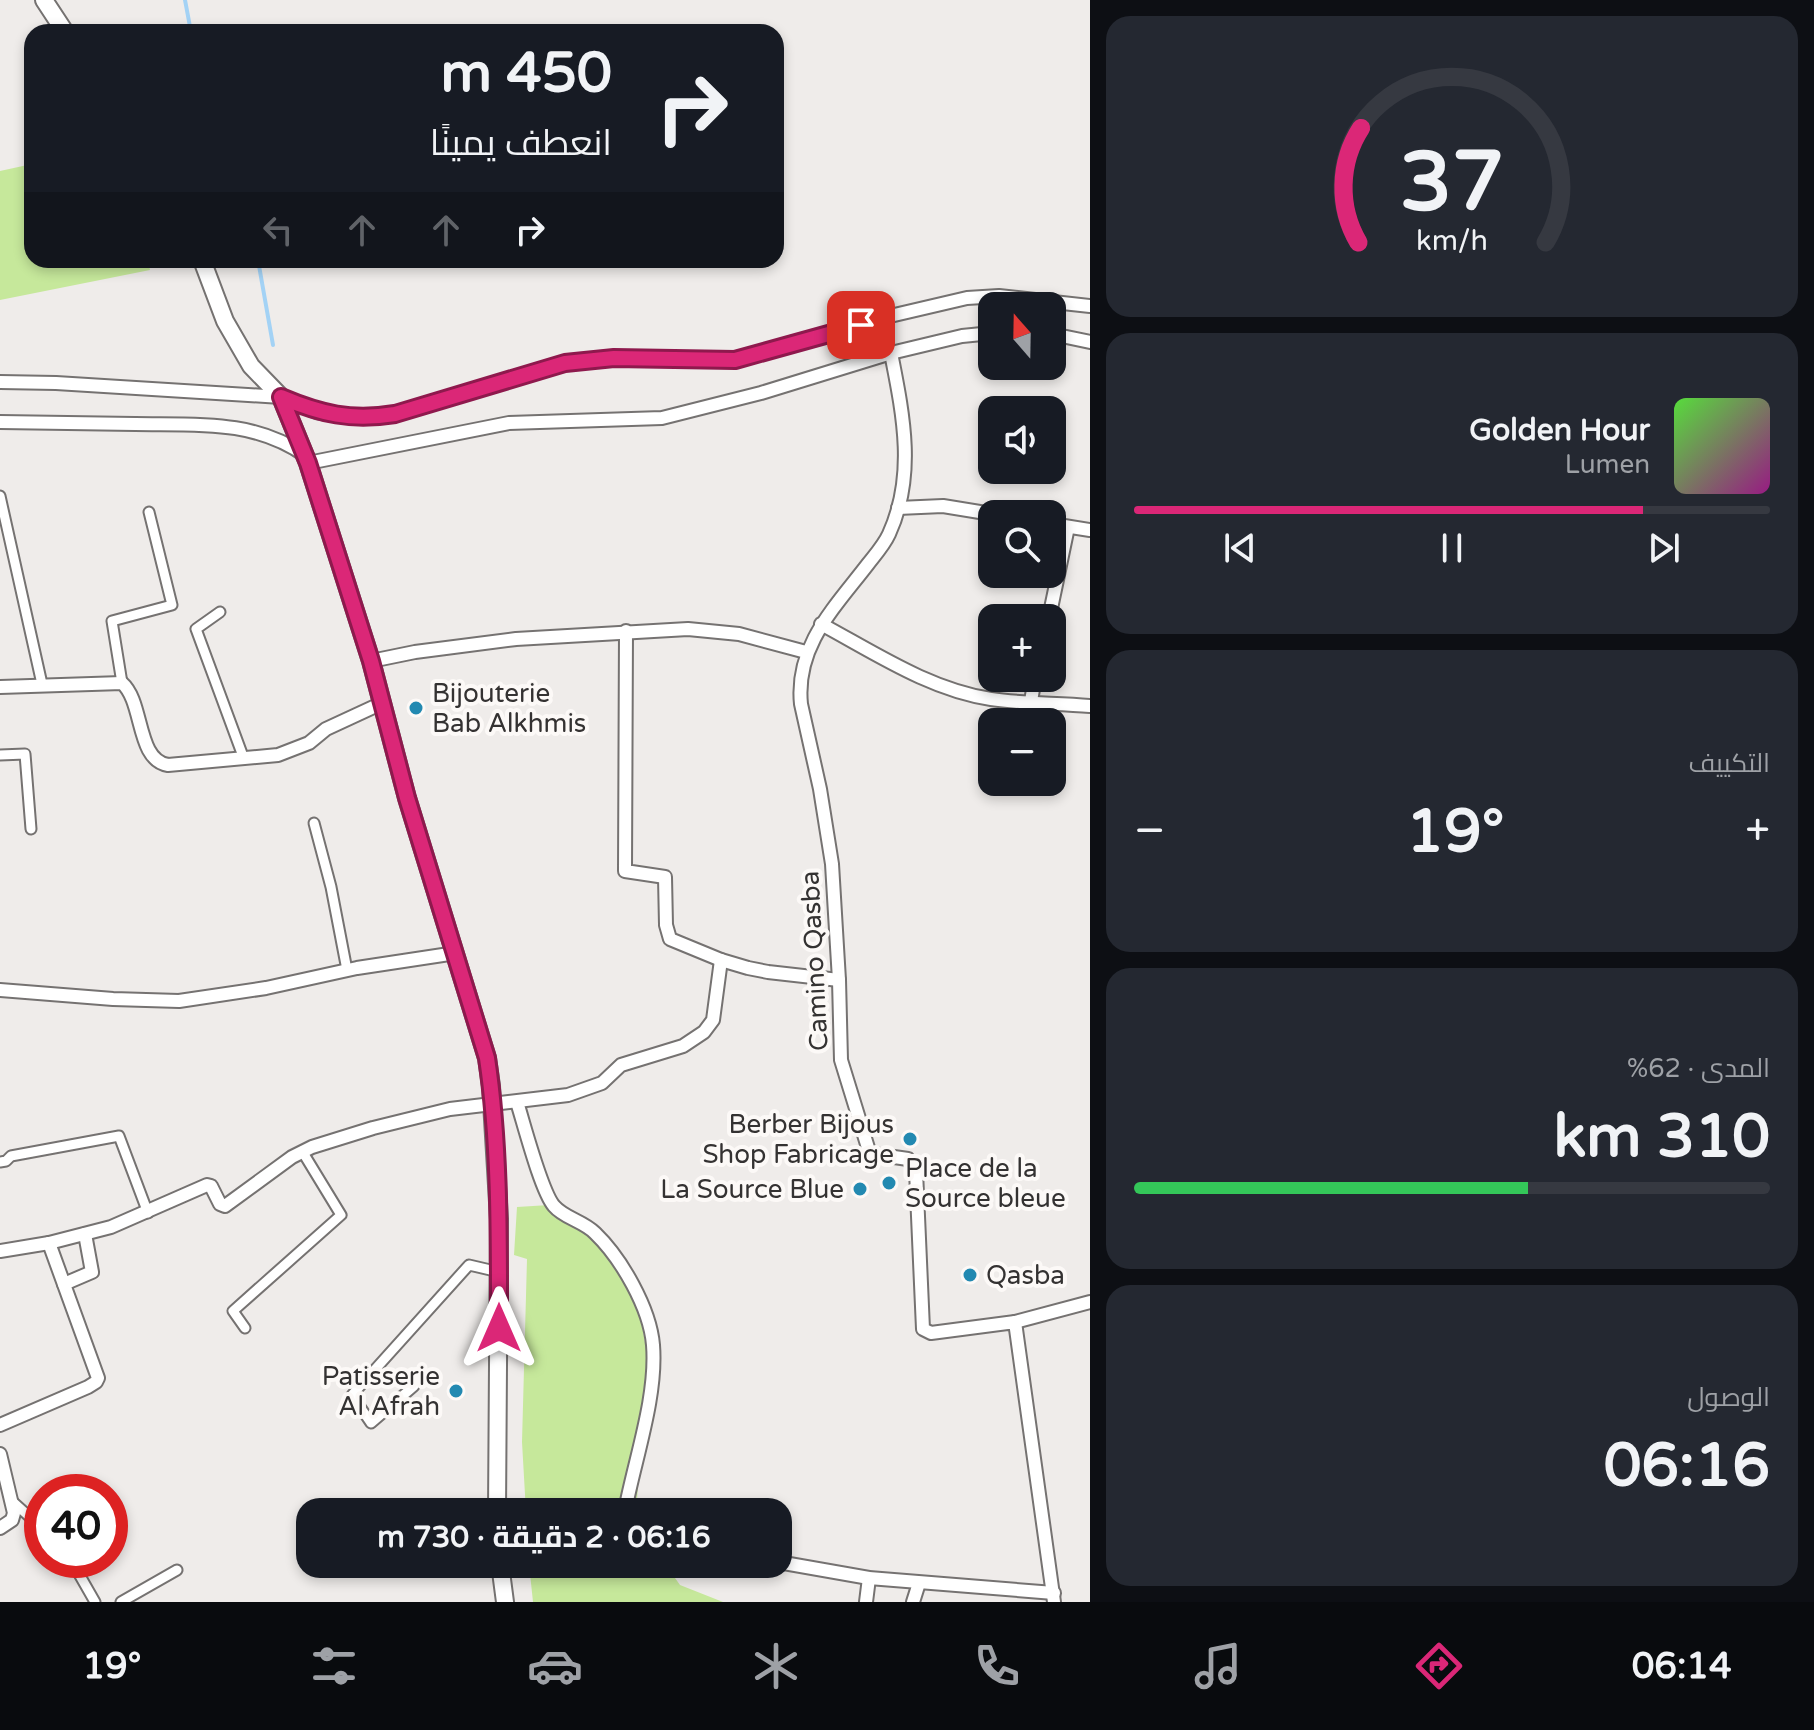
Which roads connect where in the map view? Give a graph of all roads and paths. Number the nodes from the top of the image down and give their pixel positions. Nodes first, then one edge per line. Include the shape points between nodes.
1 (44, 0) edge
2 (60, 24) edge
3 (205, 268) edge
4 (1090, 306) edge
5 (978, 334) edge
6 (1066, 337) edge
7 (1090, 342) edge
8 (891, 353) junction
9 (0, 382) edge
10 (281, 397) junction
11 (0, 422) edge
12 (307, 460) junction
13 (0, 496) edge
14 (898, 508) junction
15 (149, 512) dead end
16 (978, 512) edge
17 (1068, 527) joint
18 (1090, 530) edge
19 (1052, 604) edge
20 (220, 612) dead end
21 (821, 624) junction
22 (626, 631) junction
23 (806, 652) junction
24 (371, 661) junction
25 (122, 683) junction
26 (42, 684) junction
27 (0, 687) edge
28 (1033, 692) edge
29 (1031, 701) junction
30 (380, 704) junction
31 (1090, 706) edge
32 (0, 755) edge
33 (244, 759) junction
34 (314, 823) dead end
35 (31, 829) dead end
36 (456, 953) junction
37 (721, 960) junction
38 (347, 970) junction
39 (839, 980) junction
40 (0, 990) edge
41 (517, 1102) junction
42 (490, 1104) junction
43 (302, 1151) junction
44 (0, 1162) edge
45 (148, 1213) junction
46 (85, 1234) junction
47 (49, 1243) junction
48 (0, 1251) edge
49 (499, 1272) junction
50 (64, 1284) junction
51 (1090, 1302) edge
52 (1015, 1322) junction
53 (245, 1328) dead end
54 (414, 1386) dead end
55 (0, 1425) edge
56 (0, 1454) edge
57 (497, 1498) edge
58 (628, 1498) edge
59 (11, 1500) junction
60 (24, 1512) edge
61 (0, 1528) edge
62 (792, 1564) edge
63 (177, 1570) dead end
64 (81, 1578) edge
65 (502, 1578) edge
66 (869, 1578) junction
67 (919, 1583) junction
68 (1054, 1598) edge
69 (95, 1602) edge
70 (121, 1602) edge
71 (505, 1602) edge
72 (866, 1602) edge
73 (913, 1602) edge

1 - 2 street
3 - 10 street via 238,344
4 - 10 street via 999,296 967,298 735,360 614,358 565,363 370,418 316,412
5 - 8 street
6 - 7 street
8 - 12 street via 662,418 509,423
8 - 14 street, Camino Qasba via 906,439
9 - 10 street
10 - 12 street
11 - 12 street via 221,425 268,435
12 - 24 street
13 - 26 street
14 - 16 street via 943,506
14 - 21 street, Camino Qasba via 888,535
15 - 25 street via 172,605 112,621
17 - 18 street
17 - 19 street
20 - 33 street via 196,629
21 - 23 street, Camino Qasba
21 - 29 street via 937,684 991,699
22 - 23 street via 711,629
22 - 24 street via 516,639
22 - 37 street via 625,871 665,877 668,936
23 - 39 street, Camino Qasba via 800,695 827,829
24 - 30 street
25 - 26 street
25 - 33 street via 130,691 157,762
26 - 27 street
28 - 29 street
29 - 31 street
30 - 33 street via 301,747
30 - 36 street
32 - 35 street via 25,754
34 - 38 street
36 - 38 street
36 - 42 street via 487,1058
37 - 39 street
37 - 41 street via 715,1016 695,1039 621,1065 597,1086
38 - 40 street via 179,1001
39 - 52 street, Camino Qasba via 841,1060 867,1147 873,1154 908,1159 916,1171 923,1329 931,1333
41 - 42 street
41 - 58 street via 552,1203 594,1232 636,1291 648,1319 652,1383
42 - 43 street via 373,1128
42 - 49 street
43 - 45 street via 225,1206 207,1185
43 - 53 street via 341,1215 233,1311
44 - 45 street via 119,1136
45 - 46 street
46 - 47 street
46 - 50 street via 92,1272
47 - 48 street
47 - 50 street
49 - 54 street via 469,1265 352,1395 371,1423
49 - 57 street
50 - 55 street via 97,1380
51 - 52 street
52 - 68 street
56 - 59 street
59 - 60 street
59 - 61 street via 12,1520
62 - 66 street
63 - 70 street
64 - 69 street
65 - 71 street
66 - 67 street
66 - 72 street
67 - 68 street
67 - 73 street

